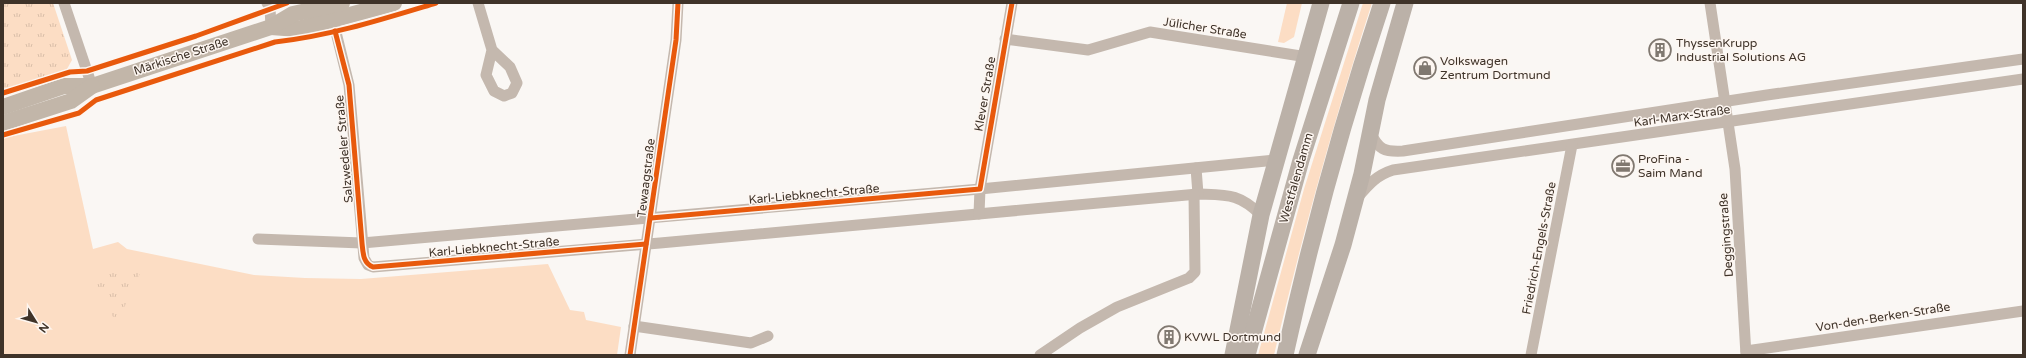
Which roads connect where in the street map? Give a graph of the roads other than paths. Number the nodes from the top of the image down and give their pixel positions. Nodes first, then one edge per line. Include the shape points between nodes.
1 (64, 3) edge
2 (266, 3) edge
3 (342, 3) edge
4 (394, 3) edge
5 (478, 3) edge
6 (678, 3) edge
7 (1012, 3) edge
8 (1321, 3) edge
9 (1351, 3) edge
10 (1382, 3) edge
11 (1405, 3) edge
12 (1710, 3) edge
13 (332, 20) junction
14 (271, 28) junction
15 (1005, 39) junction
16 (492, 50) dead end
17 (1307, 57) junction
18 (2023, 59) edge
19 (2023, 79) edge
20 (92, 86) junction
21 (1726, 102) junction
22 (3, 107) edge
23 (1728, 118) junction
24 (3, 123) edge
25 (1370, 132) junction
26 (1572, 145) junction
27 (1276, 160) junction
28 (1196, 168) junction
29 (980, 189) junction
30 (1196, 194) junction
31 (1355, 200) junction
32 (979, 214) junction
33 (1261, 215) junction
34 (651, 218) junction
35 (258, 239) dead end
36 (362, 243) junction
37 (646, 244) junction
38 (368, 265) joint
39 (2023, 311) edge
40 (634, 326) junction
41 (768, 336) dead end
42 (1746, 353) edge
43 (630, 355) edge
44 (1040, 355) edge
45 (1233, 355) edge
46 (1247, 355) edge
47 (1285, 355) edge
48 (1307, 355) edge
49 (1531, 355) edge

1 - 20 street
2 - 14 street via 270,8
3 - 14 main road, Märkische Straße via 293,14
4 - 13 main road, Märkische Straße
5 - 16 street
6 - 34 street, Tewaagstraße via 676,40
7 - 15 street, Klever Straße
8 - 17 main road, Westfalendamm
9 - 46 main road, Westfalendamm via 1299,167
10 - 47 main road via 1356,79 1324,190
11 - 25 main road via 1389,52
12 - 21 street, Deggingstraße
13 - 14 main road, Märkische Straße via 298,29
13 - 36 street, Salzwedeler Straße via 349,85
14 - 20 main road, Märkische Straße
15 - 17 street, Jülicher Straße via 1088,50 1150,32
15 - 29 street, Klever Straße
17 - 27 main road, Westfalendamm
18 - 21 street, Karl-Marx-Straße
19 - 23 street, Karl-Marx-Straße
20 - 22 main road, Märkische Straße via 64,86
20 - 24 main road, Märkische Straße via 71,101
21 - 23 street, Deggingstraße
21 - 25 street, Karl-Marx-Straße via 1403,151 1382,150 1376,145
23 - 26 street, Karl-Marx-Straße
23 - 42 street, Deggingstraße via 1737,199
25 - 31 main road
26 - 31 street, Karl-Marx-Straße via 1394,170 1372,180
26 - 49 street, Friedrich-Engels-Straße
27 - 28 street, Karl-Liebknecht-Straße
27 - 33 main road, Westfalendamm
28 - 29 street, Karl-Liebknecht-Straße
28 - 30 street
29 - 32 street
29 - 34 street, Karl-Liebknecht-Straße
30 - 32 street, Karl-Liebknecht-Straße
30 - 33 street, Karl-Liebknecht-Straße via 1237,197
30 - 44 street via 1195,272 1189,278 1117,307
31 - 48 main road
32 - 37 street, Karl-Liebknecht-Straße
33 - 45 main road, Westfalendamm
34 - 36 street, Karl-Liebknecht-Straße
34 - 37 street, Tewaagstraße
35 - 36 street, Karl-Liebknecht-Straße
36 - 38 street, Salzwedeler Straße via 364,258
37 - 38 street, Karl-Liebknecht-Straße via 373,267
37 - 40 street, Tewaagstraße
39 - 42 street, Von-den-Berken-Straße
40 - 41 street via 751,343
40 - 43 street, Tewaagstraße

